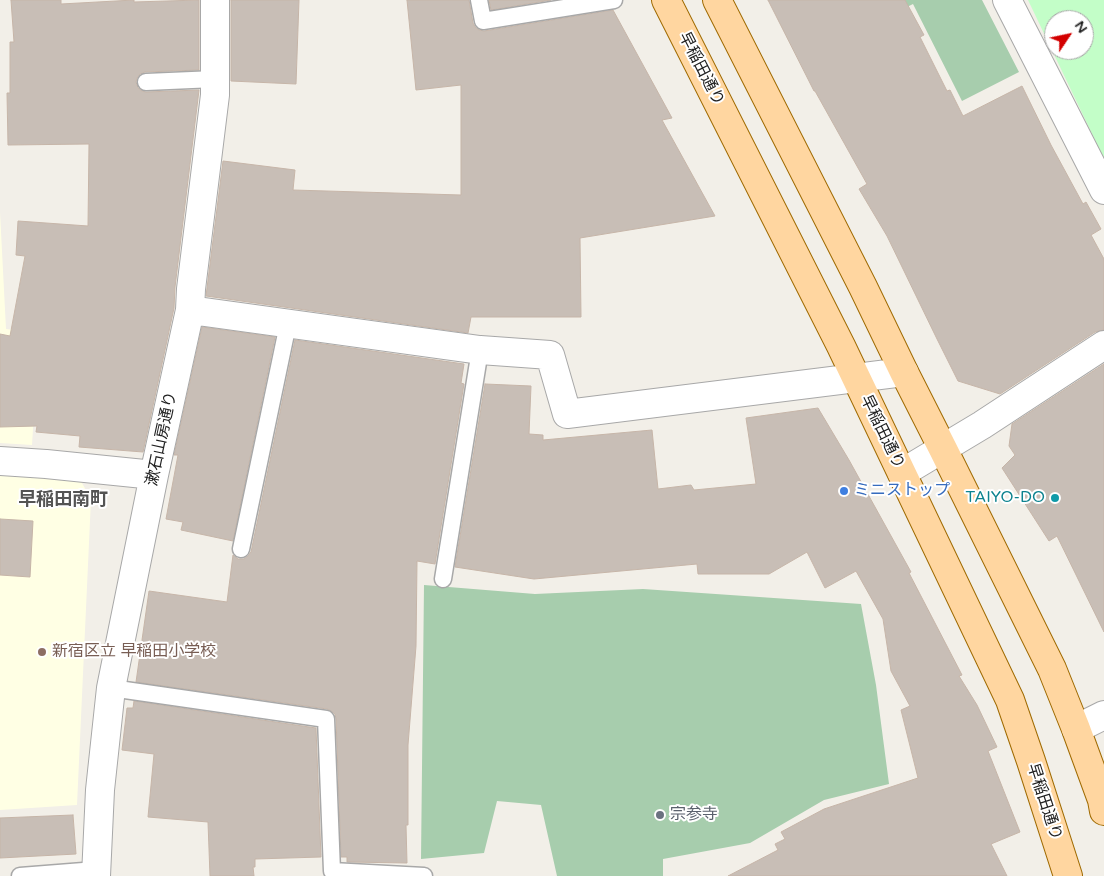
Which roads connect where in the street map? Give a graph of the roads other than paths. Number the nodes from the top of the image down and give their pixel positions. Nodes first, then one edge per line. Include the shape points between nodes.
1 (215, 0) edge
2 (479, 0) edge
3 (614, 0) edge
4 (666, 0) edge
5 (718, 0) edge
6 (1007, 0) edge
7 (215, 79) junction
8 (146, 82) dead end
9 (1104, 190) edge
10 (190, 310) junction
11 (288, 324) junction
12 (1104, 345) edge
13 (480, 350) junction
14 (904, 372) junction
15 (856, 378) junction
16 (943, 449) junction
17 (0, 461) edge
18 (902, 473) junction
19 (154, 475) junction
20 (241, 549) dead end
21 (444, 579) dead end
22 (111, 688) junction
23 (1104, 715) edge
24 (1076, 730) junction
25 (1103, 804) edge
26 (96, 873) edge
27 (20, 876) edge
28 (424, 876) edge
29 (1068, 876) edge

1 - 7 street, 漱石山房通り
2 - 3 lane via 483,20
4 - 15 main road, 早稲田通り
5 - 14 main road
6 - 9 street
7 - 8 lane
7 - 10 street, 漱石山房通り
10 - 11 street
10 - 19 street, 漱石山房通り
11 - 13 street
11 - 20 lane
12 - 16 street
13 - 15 street via 550,355 567,414
13 - 21 lane
14 - 15 street
14 - 16 main road
15 - 18 main road, 早稲田通り
16 - 18 street
16 - 24 main road via 1052,669
17 - 19 street
18 - 29 main road, 早稲田通り via 1010,700
19 - 22 street, 漱石山房通り
22 - 26 street, 漱石山房通り via 100,790
22 - 28 lane via 326,719 332,872
23 - 24 street
24 - 25 main road
26 - 27 lane

